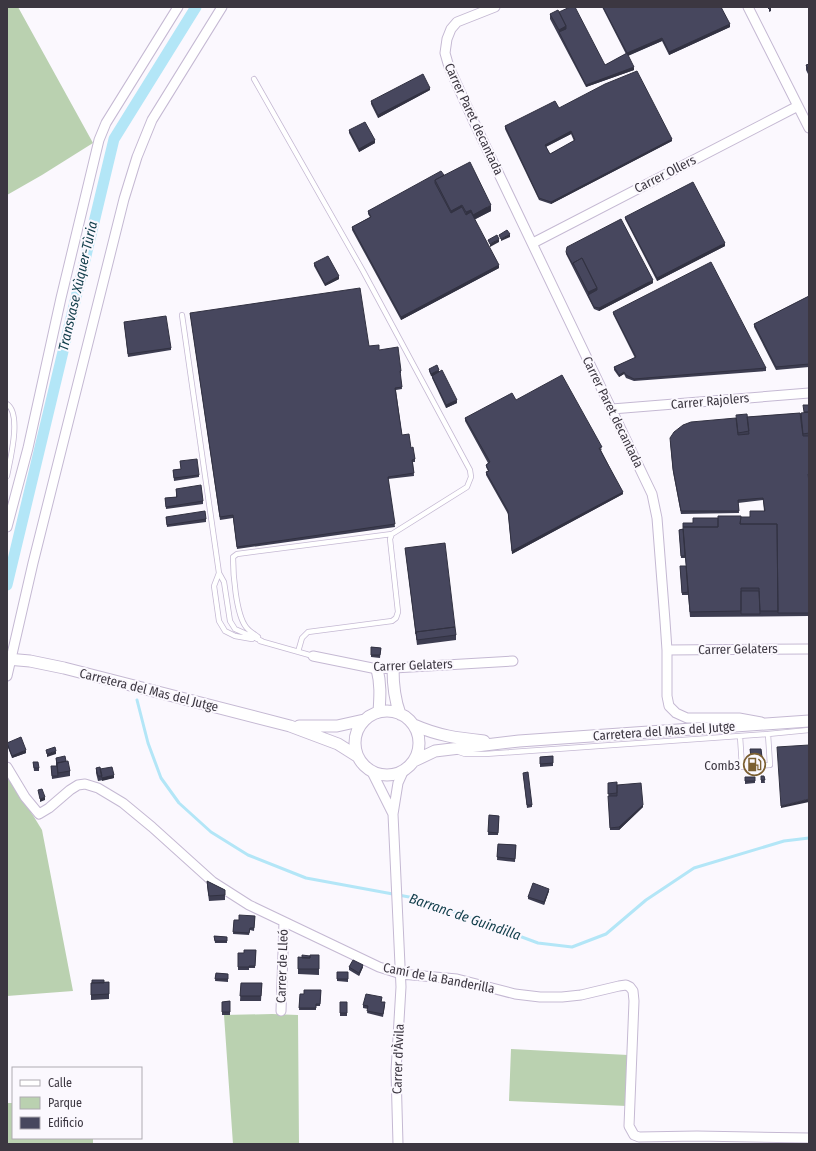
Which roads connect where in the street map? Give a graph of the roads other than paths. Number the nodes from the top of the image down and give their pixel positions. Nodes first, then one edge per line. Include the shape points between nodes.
1 (178, 7) edge
2 (222, 7) edge
3 (496, 7) edge
4 (748, 7) edge
5 (254, 79) dead end
6 (798, 106) junction
7 (809, 128) edge
8 (533, 243) junction
9 (182, 315) dead end
10 (809, 393) edge
11 (7, 404) edge
12 (612, 410) junction
13 (7, 476) edge
14 (7, 527) edge
15 (392, 534) junction
16 (219, 573) junction
17 (262, 641) junction
18 (809, 648) edge
19 (667, 650) junction
20 (298, 652) junction
21 (313, 656) joint
22 (9, 659) edge
23 (514, 661) dead end
24 (393, 668) junction
25 (377, 669) junction
26 (7, 676) edge
27 (379, 712) junction
28 (400, 714) junction
29 (364, 720) junction
30 (809, 721) edge
31 (414, 725) junction
32 (290, 726) junction
33 (769, 729) junction
34 (809, 730) edge
35 (740, 736) junction
36 (519, 742) junction
37 (454, 750) junction
38 (356, 756) junction
39 (414, 761) junction
40 (7, 767) edge
41 (372, 772) junction
42 (403, 772) junction
43 (393, 814) junction
44 (284, 922) junction
45 (401, 974) junction
46 (280, 1011) dead end
47 (809, 1138) edge
48 (398, 1144) edge

1 - 14 street via 106,123 99,140 28,448
2 - 22 street via 152,120 137,157 120,215
3 - 8 street, Carrer Paret decantada via 457,22 447,38 445,53 449,67
4 - 6 street
5 - 15 lane via 363,271 470,470 471,477 467,487
6 - 7 street
6 - 8 street, Carrer Ollers
8 - 12 street, Carrer Paret decantada
9 - 16 lane
10 - 12 street, Carrer Rajolers
11 - 13 lane via 14,413 14,440
12 - 19 street, Carrer Paret decantada via 652,494 657,518
15 - 17 lane via 237,554 233,557 240,617 246,628
15 - 20 lane via 390,539 398,612 396,618 392,621 308,632 302,638
16 - 17 lane via 224,582 230,621 235,629
16 - 17 lane via 214,586 219,621 225,631 235,636
17 - 20 lane
18 - 19 street, Carrer Gelaters
19 - 33 street, Carrer Paret decantada via 667,696 669,706 676,713 687,718 739,718
20 - 21 lane
21 - 25 street, Carrer Gelaters
22 - 26 street
22 - 32 street, Carretera del Mas del Jutge via 64,668
23 - 24 street, Carrer Gelaters
24 - 25 street, Carrer Gelaters
24 - 28 street via 393,685
25 - 27 street via 381,692
27 - 28 street via 390,711
27 - 29 street
28 - 31 street
29 - 32 street, Carretera del Mas del Jutge via 337,726
29 - 38 street via 354,740
30 - 33 street, Carretera del Mas del Jutge
31 - 36 street, Carretera del Mas del Jutge via 454,738
31 - 39 street via 419,743
32 - 38 street, Carretera del Mas del Jutge via 338,744
33 - 34 lane
33 - 35 lane
33 - 35 lane via 770,765 742,767
33 - 36 street, Carretera del Mas del Jutge
35 - 37 lane via 485,754 465,754
36 - 37 street, Carretera del Mas del Jutge
37 - 39 street, Carretera del Mas del Jutge via 435,752
38 - 41 street
39 - 42 street
40 - 44 street, Camí de la Banderilla via 25,797 39,814 78,785 85,784 98,788 123,803 213,882
41 - 42 street via 384,776
41 - 43 street
42 - 43 street via 398,783
43 - 45 street, Carrer d'Àvila
44 - 45 street, Camí de la Banderilla via 379,968
44 - 46 street, Carrer de Lleó
45 - 47 street, Camí de la Banderilla via 457,980 515,994 540,997 574,996 630,986 634,1001 629,1126 634,1135
45 - 48 street, Carrer d'Àvila via 396,1071

